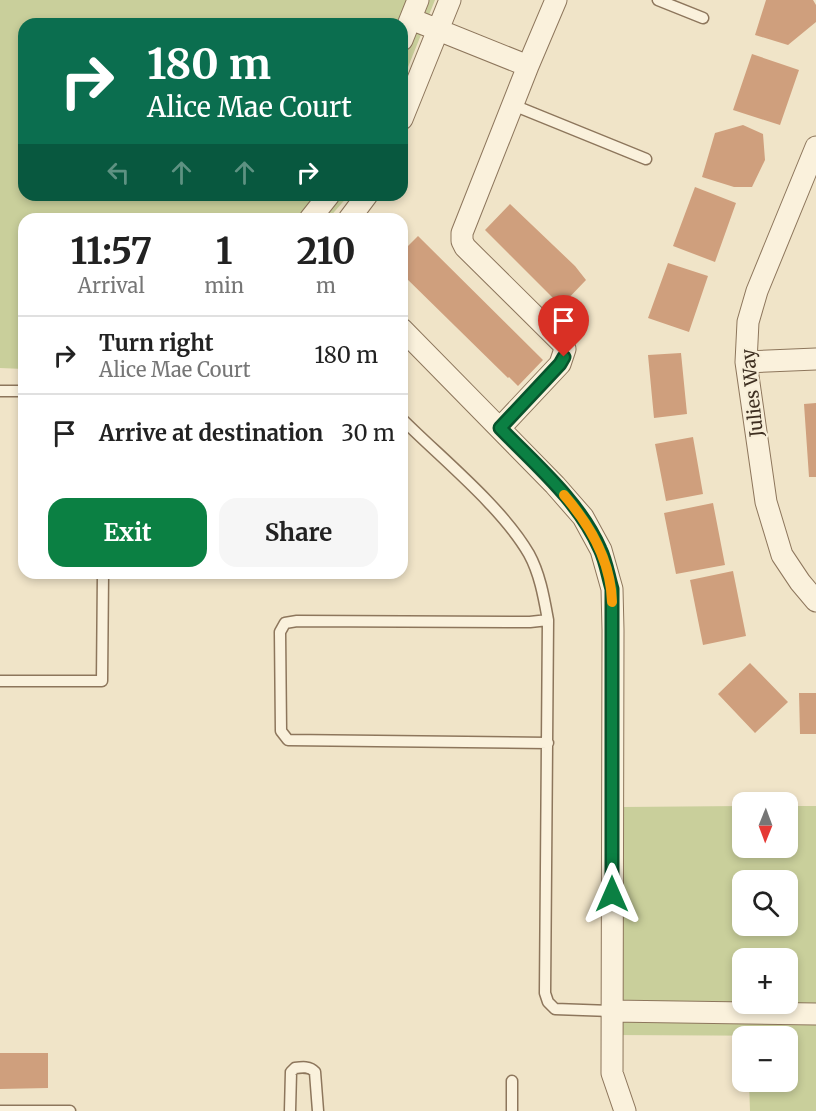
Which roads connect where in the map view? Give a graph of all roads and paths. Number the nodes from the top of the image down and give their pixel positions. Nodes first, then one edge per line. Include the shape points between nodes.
1 (450, 0) edge
2 (556, 0) edge
3 (658, 0) edge
4 (414, 10) edge
5 (703, 18) dead end
6 (408, 25) edge
7 (438, 30) junction
8 (528, 66) junction
9 (408, 104) edge
10 (513, 105) junction
11 (816, 147) edge
12 (646, 159) dead end
13 (324, 201) edge
14 (315, 213) edge
15 (408, 335) edge
16 (816, 359) edge
17 (746, 362) junction
18 (18, 391) edge
19 (0, 392) edge
20 (408, 425) edge
21 (500, 428) junction
22 (103, 579) edge
23 (816, 601) edge
24 (548, 620) junction
25 (0, 681) edge
26 (548, 744) junction
27 (611, 1011) junction
28 (816, 1014) edge
29 (512, 1081) dead end
30 (0, 1111) edge
31 (70, 1111) edge
32 (290, 1111) edge
33 (318, 1111) edge
34 (512, 1111) edge
35 (625, 1111) edge

1 - 7 street
2 - 8 street
3 - 5 lane
4 - 6 street
4 - 7 street
7 - 8 street
7 - 9 street
8 - 10 street
10 - 12 lane
10 - 21 street via 462,241 565,349 560,364
11 - 17 street, Julies Way via 757,291 748,322
13 - 14 street
15 - 21 street
16 - 17 street
17 - 23 street, Julies Way via 765,502 782,555
18 - 19 lane
20 - 24 lane via 511,528 537,573
21 - 27 street via 583,517 601,550 612,589
22 - 25 lane via 102,681
24 - 26 lane
24 - 26 lane via 297,621 285,623 280,632 281,731 288,740
26 - 27 lane via 545,993 555,1009
27 - 28 street
27 - 35 street via 612,1072
29 - 34 lane
30 - 31 lane
32 - 33 lane via 291,1072 303,1067 315,1071

